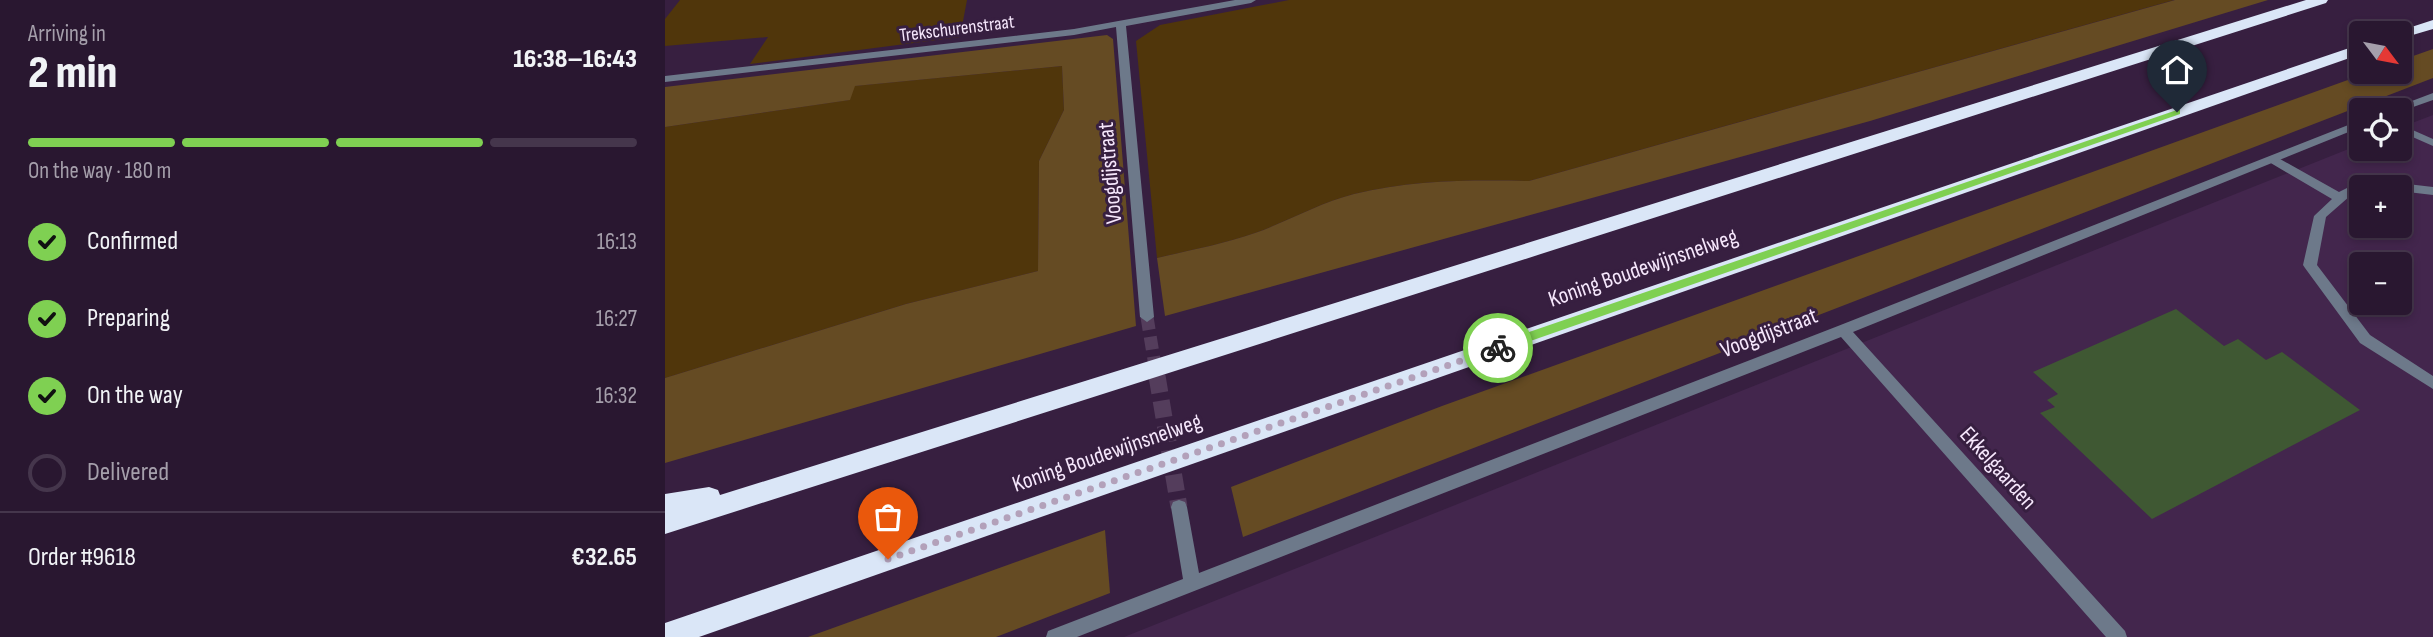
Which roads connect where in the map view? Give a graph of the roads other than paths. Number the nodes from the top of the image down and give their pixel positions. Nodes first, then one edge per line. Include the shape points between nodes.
1 (1251, 0) edge
2 (2321, 0) edge
3 (2433, 23) edge
4 (1121, 24) junction
5 (2412, 30) edge
6 (2349, 52) edge
7 (665, 79) edge
8 (2433, 96) edge
9 (2412, 104) edge
10 (2349, 128) edge
11 (2412, 133) edge
12 (2433, 143) edge
13 (2273, 159) junction
14 (2412, 189) edge
15 (2433, 191) edge
16 (2349, 192) edge
17 (2340, 198) junction
18 (1147, 317) tunnel mouth
19 (1843, 330) junction
20 (2433, 383) edge
21 (804, 478) junction
22 (665, 505) edge
23 (1179, 507) tunnel mouth
24 (665, 523) edge
25 (1192, 582) junction
26 (665, 636) edge
27 (1055, 637) edge
28 (2118, 637) edge

1 - 4 street, Trekschurenstraat
2 - 21 highway
3 - 5 highway
4 - 7 street, Trekschurenstraat via 960,47
4 - 18 street, Voogdijstraat
6 - 26 highway, Koning Boudewijnsnelweg
8 - 9 street
10 - 13 street, Voogdijstraat
11 - 12 street
13 - 17 street
13 - 19 street, Voogdijstraat
14 - 15 street
16 - 17 street
17 - 20 street via 2320,216 2310,265 2365,339
19 - 25 street, Voogdijstraat
19 - 28 street, Ekkelgaarden
21 - 22 highway
21 - 24 highway
23 - 25 street
25 - 27 street, Voogdijstraat

